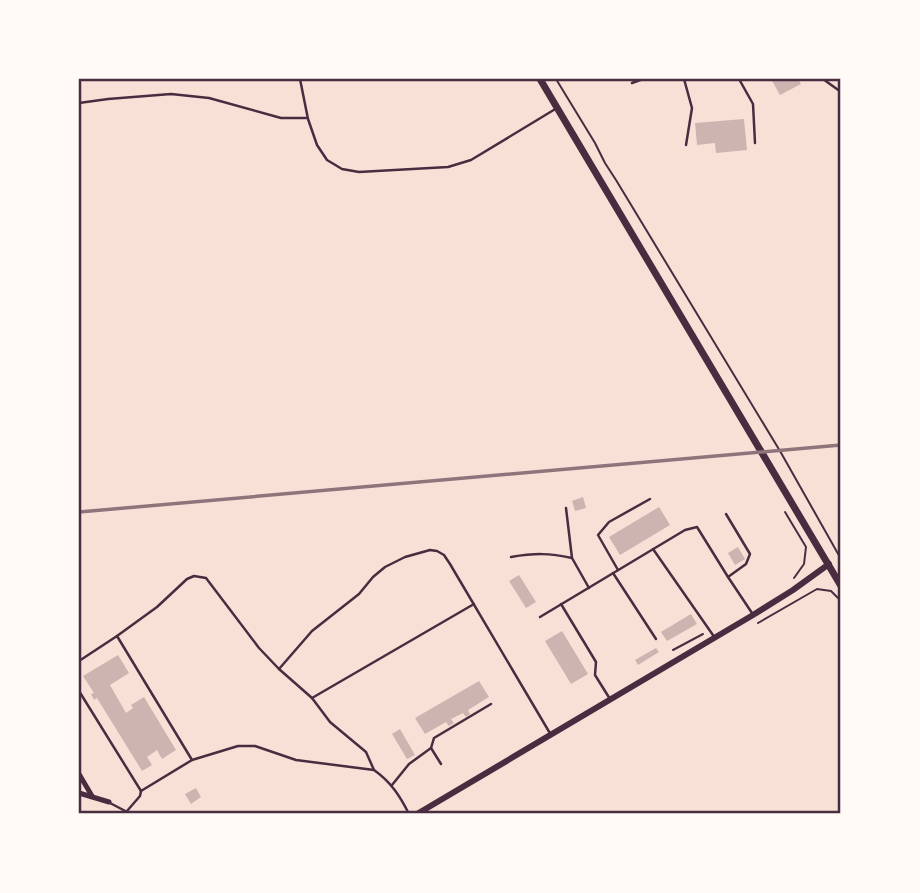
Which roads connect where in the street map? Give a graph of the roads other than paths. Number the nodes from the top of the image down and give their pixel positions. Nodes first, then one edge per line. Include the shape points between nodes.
1 (300, 79) edge
2 (540, 79) edge
3 (643, 79) edge
4 (684, 79) edge
5 (739, 79) edge
6 (823, 79) edge
7 (632, 83) dead end
8 (841, 92) edge
9 (79, 103) edge
10 (557, 108) junction
11 (308, 118) junction
12 (755, 143) dead end
13 (686, 145) dead end
14 (650, 499) dead end
15 (566, 508) dead end
16 (726, 514) dead end
17 (653, 549) junction
18 (511, 557) dead end
19 (572, 558) junction
20 (829, 564) junction
21 (618, 570) junction
22 (613, 573) junction
23 (728, 577) junction
24 (841, 586) edge
25 (589, 588) junction
26 (474, 604) junction
27 (561, 604) junction
28 (753, 615) junction
29 (540, 617) dead end
30 (117, 636) junction
31 (715, 638) junction
32 (656, 639) dead end
33 (79, 661) edge
34 (279, 668) junction
35 (79, 691) edge
36 (312, 698) junction
37 (611, 699) junction
38 (491, 705) dead end
39 (551, 734) junction
40 (431, 748) junction
41 (192, 760) junction
42 (441, 764) dead end
43 (374, 770) junction
44 (79, 775) edge
45 (392, 785) junction
46 (141, 791) junction
47 (79, 793) edge
48 (92, 796) junction
49 (109, 802) joint
50 (127, 811) junction
51 (131, 814) edge
52 (409, 814) edge
53 (417, 814) edge

1 - 11 lane
2 - 10 main road
3 - 7 lane
4 - 13 lane via 692,108
5 - 12 lane via 753,104
6 - 8 lane
9 - 11 lane via 172,94 209,98 281,118
10 - 11 lane via 471,160 448,167 359,172 327,160
10 - 20 main road
14 - 21 lane via 609,522 598,535
15 - 19 lane
16 - 23 lane via 750,554 746,564
17 - 21 lane
17 - 23 lane via 697,527
17 - 31 lane
18 - 19 lane via 546,553
19 - 25 lane
20 - 24 main road
20 - 28 street
21 - 22 lane
22 - 25 lane
22 - 32 lane
23 - 28 lane
25 - 27 lane
26 - 34 lane via 443,555 418,552 379,571 359,594 312,631
26 - 36 lane
26 - 39 lane
27 - 29 lane
27 - 37 lane via 596,662 595,675
28 - 31 street
30 - 33 lane
30 - 34 lane via 187,579 200,576
30 - 41 lane
31 - 37 street
34 - 36 lane
35 - 46 lane
36 - 43 lane via 330,722 366,752
37 - 39 street
38 - 40 lane via 434,738
39 - 53 street
40 - 42 lane
40 - 45 lane via 409,764
41 - 43 lane via 237,746 255,746 296,760
41 - 46 lane
43 - 45 lane
44 - 48 street
45 - 52 lane
46 - 50 lane
47 - 48 street
48 - 49 street
49 - 50 lane
50 - 51 lane

